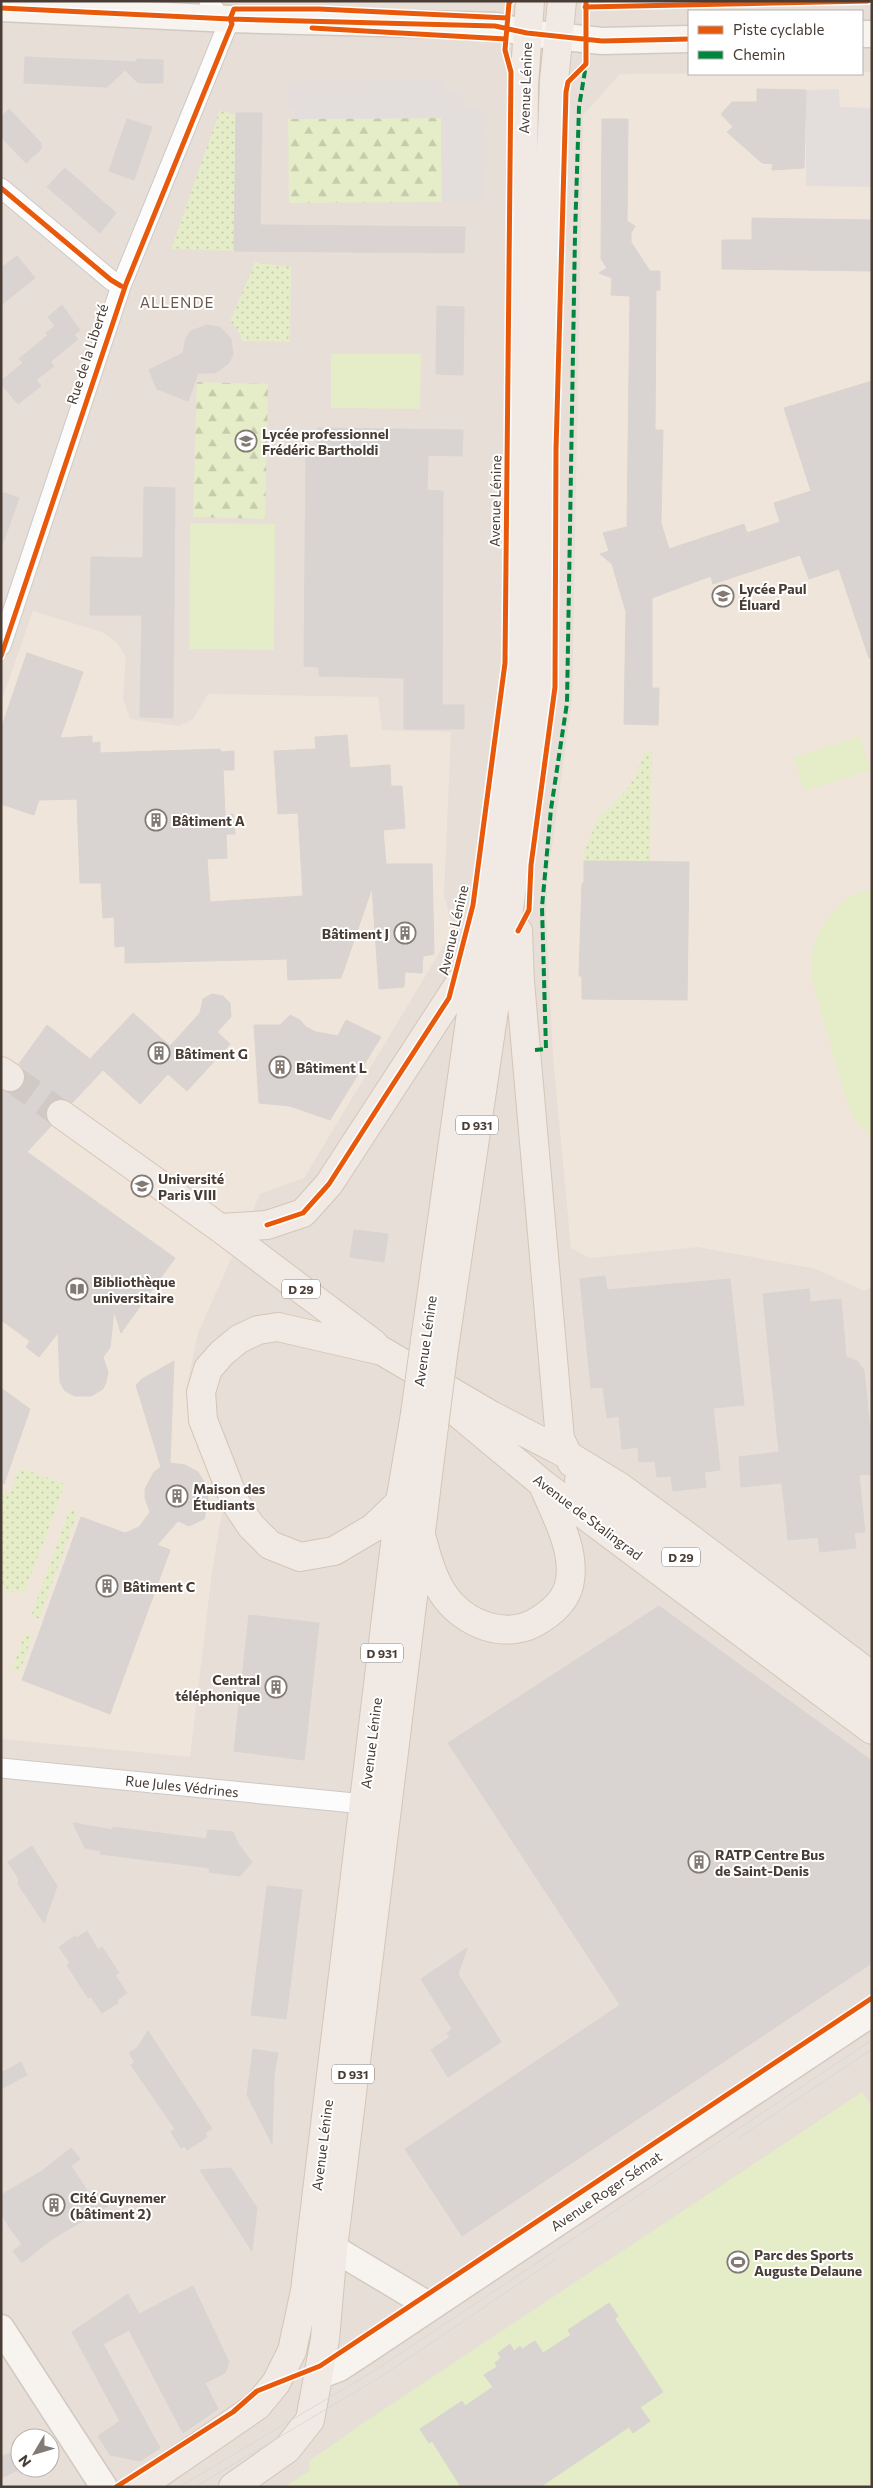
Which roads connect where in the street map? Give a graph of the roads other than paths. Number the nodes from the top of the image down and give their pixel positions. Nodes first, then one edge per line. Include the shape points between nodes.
1 (530, 1) edge
2 (562, 1) edge
3 (1, 8) edge
4 (219, 12) edge
5 (527, 33) junction
6 (558, 36) junction
7 (688, 39) edge
8 (1, 188) edge
9 (121, 286) junction
10 (1, 646) edge
11 (511, 895) junction
12 (479, 954) junction
13 (61, 1114) tunnel mouth
14 (220, 1228) junction
15 (434, 1348) junction
16 (382, 1350) junction
17 (490, 1415) junction
18 (558, 1418) junction
19 (424, 1420) junction
20 (566, 1454) junction
21 (543, 1484) junction
22 (620, 1487) junction
23 (592, 1491) junction
24 (400, 1502) junction
25 (419, 1532) junction
26 (704, 1604) junction
27 (872, 1676) edge
28 (872, 1700) edge
29 (872, 1714) edge
30 (872, 1730) edge
31 (1, 1768) edge
32 (364, 1804) junction
33 (872, 2014) edge
34 (333, 2248) junction
35 (430, 2306) junction
36 (1, 2328) edge
37 (324, 2381) junction
38 (266, 2396) junction
39 (104, 2487) edge
40 (139, 2487) edge
41 (233, 2487) edge

1 - 5 main road, Avenue Lénine / D 931
2 - 6 main road, Avenue Lénine / D 931
3 - 4 street
4 - 5 street via 495,26
4 - 9 street, Rue de la Liberté
5 - 6 street
5 - 12 main road, Avenue Lénine / D 931 via 518,679
6 - 7 street via 602,41
6 - 11 main road, Avenue Lénine / D 931 via 549,215 539,686
8 - 9 street
9 - 10 street, Rue de la Liberté
11 - 15 main road, Avenue Lénine / D 931
11 - 18 main road via 518,931 521,999
12 - 14 main road via 328,1184 303,1213 267,1224
12 - 15 main road, Avenue Lénine / D 931
13 - 14 main road, Avenue de Stalingrad / D 29
14 - 16 main road, Avenue de Stalingrad / D 29
15 - 19 main road, Avenue Lénine / D 931, bridge
16 - 17 main road, Avenue de Stalingrad / D 29
16 - 21 main road, Avenue de Stalingrad / D 29
16 - 24 main road via 299,1330 278,1327 258,1330 239,1339 208,1370 201,1392 203,1420 235,1502 251,1526 270,1545 300,1557 334,1551 373,1528
17 - 20 main road, Avenue de Stalingrad / D 29
17 - 23 main road, Avenue de Stalingrad / D 29
18 - 20 main road via 560,1439
18 - 22 main road via 578,1445
19 - 24 main road, Avenue Lénine / D 931
19 - 25 main road, Avenue Lénine / D 931
20 - 22 main road, Avenue de Stalingrad / D 29
20 - 23 main road
21 - 25 main road via 568,1547 570,1580 560,1603 528,1627 496,1630 470,1619 455,1608 434,1577
21 - 26 main road, Avenue de Stalingrad / D 29
22 - 27 main road, Avenue de Stalingrad / D 29
23 - 28 main road, Avenue de Stalingrad / D 29
24 - 32 main road, Avenue Lénine / D 931
25 - 34 main road, Avenue Lénine / D 931
26 - 29 main road, D 29
26 - 30 main road, Avenue de Stalingrad / D 29
31 - 32 street, Rue Jules Védrines
32 - 38 main road, Avenue Lénine / D 931 via 305,2292 292,2351
33 - 35 street, Avenue Roger Sémat
34 - 35 street
34 - 37 main road, Avenue Lénine / D 931
35 - 37 street, Avenue Roger Sémat
36 - 39 street
37 - 38 main road
37 - 41 main road, D 931 via 310,2420 287,2449
38 - 40 main road, Avenue Lénine / D 931 via 236,2422

